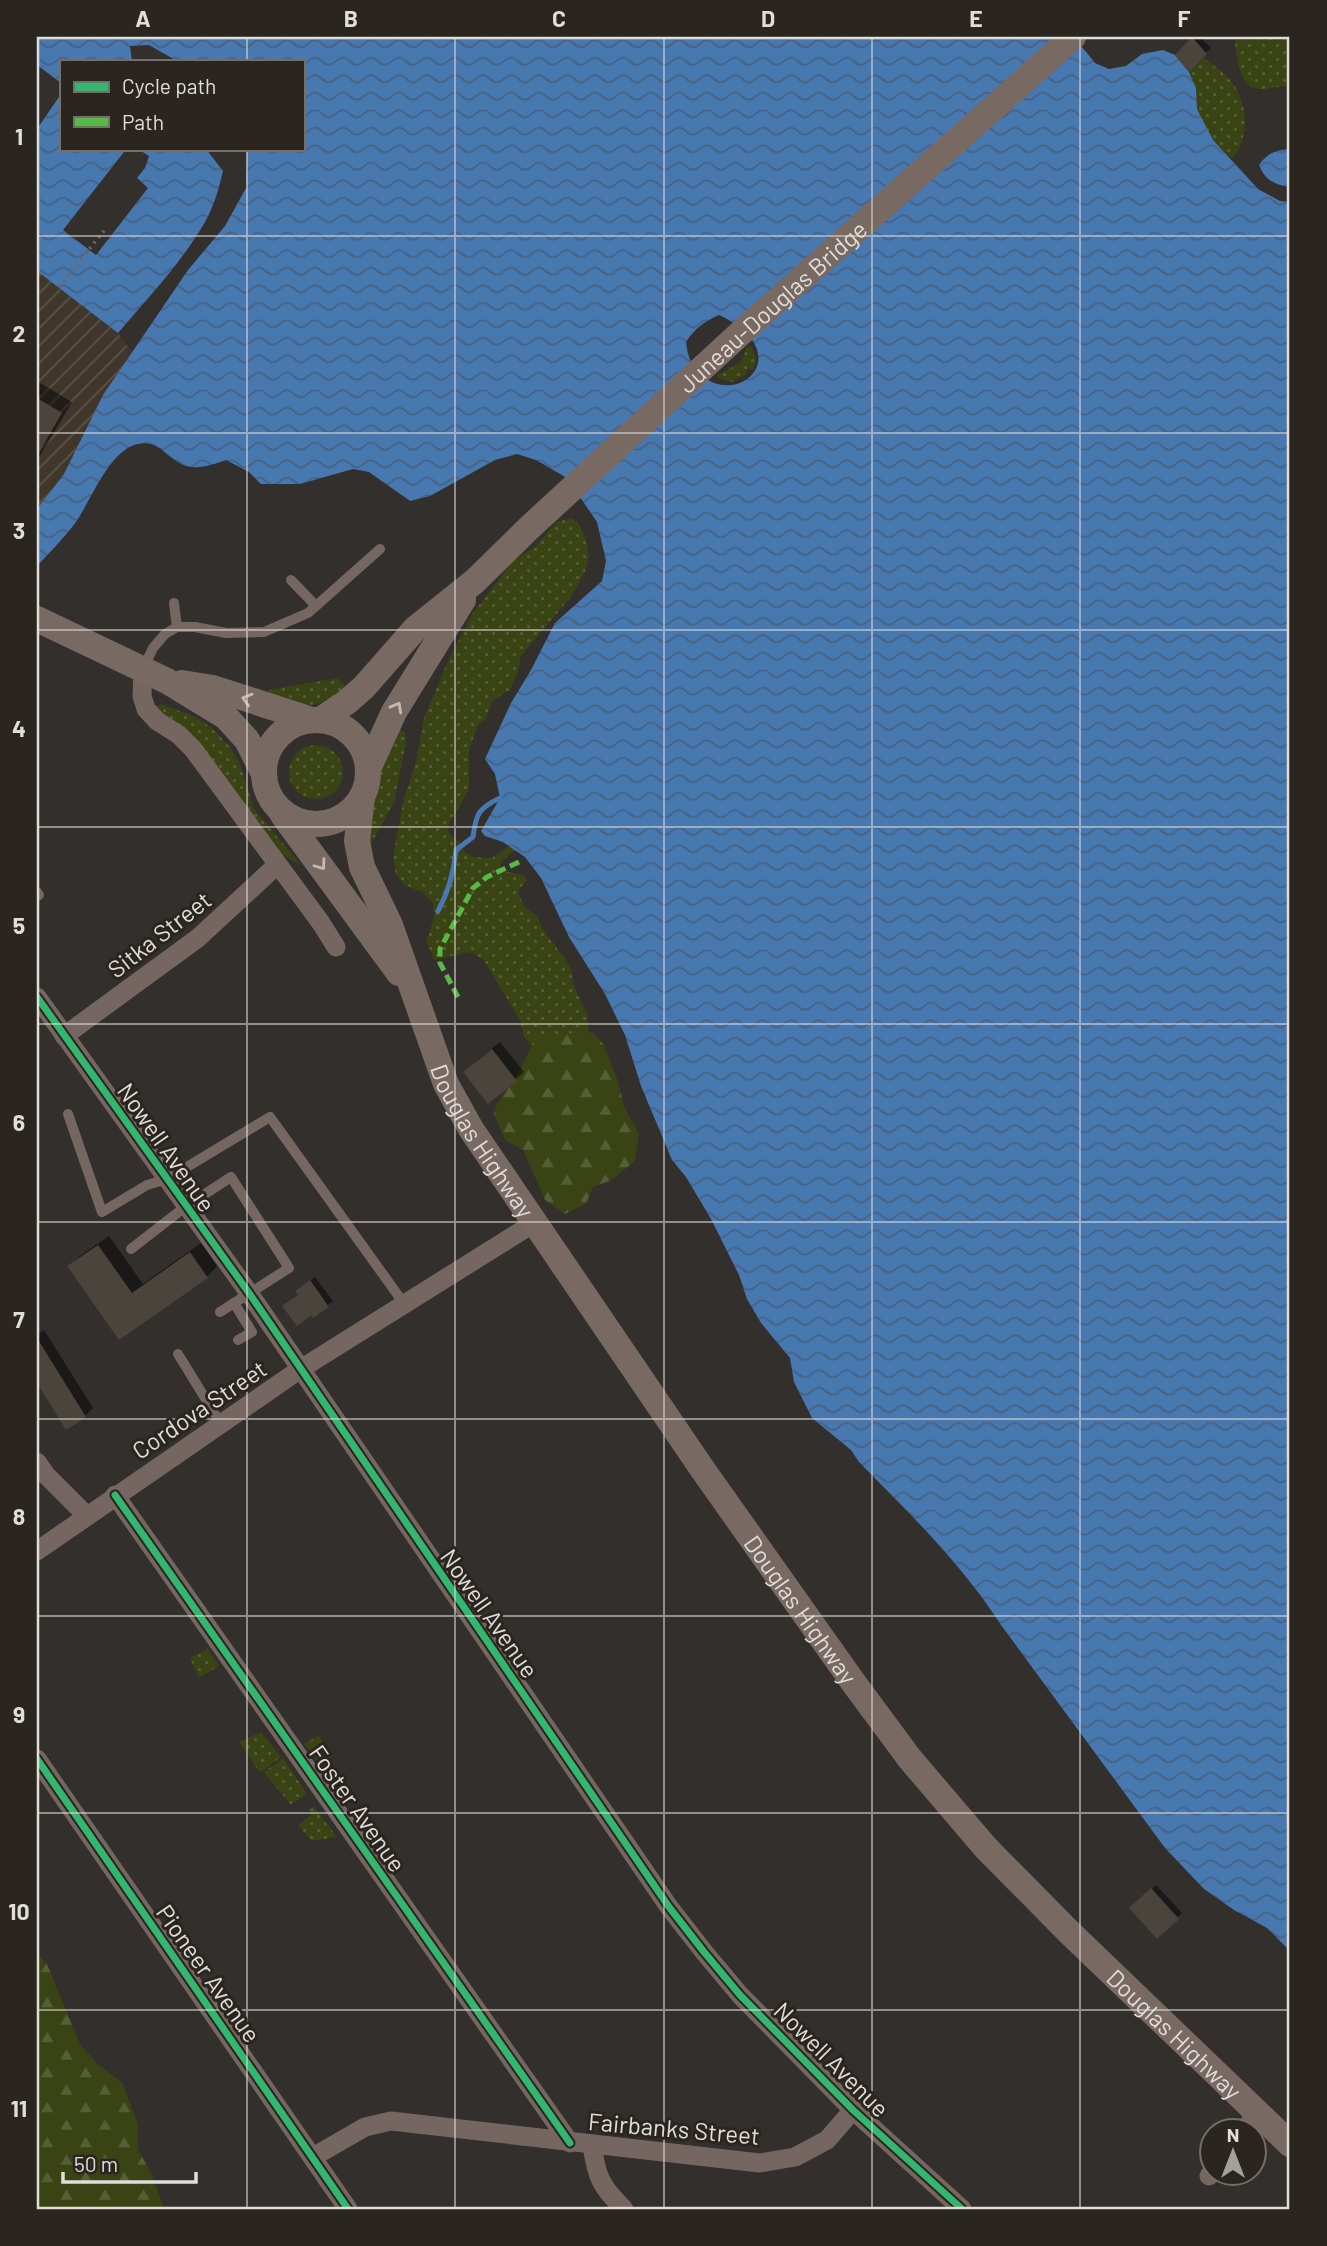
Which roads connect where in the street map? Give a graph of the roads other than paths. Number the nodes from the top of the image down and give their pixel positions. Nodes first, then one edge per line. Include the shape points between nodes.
1 (1073, 37) edge
2 (380, 549) dead end
3 (291, 580) dead end
4 (475, 581) junction
5 (174, 603) dead end
6 (316, 606) junction
7 (37, 619) edge
8 (177, 626) junction
9 (155, 676) junction
10 (316, 720) junction
11 (368, 769) junction
12 (263, 772) junction
13 (362, 797) junction
14 (280, 811) junction
15 (277, 865) junction
16 (336, 947) dead end
17 (416, 995) junction
18 (37, 997) edge
19 (64, 1036) junction
20 (68, 1114) dead end
21 (167, 1179) junction
22 (186, 1206) junction
23 (534, 1223) junction
24 (131, 1249) dead end
25 (241, 1298) junction
26 (405, 1305) junction
27 (220, 1312) dead end
28 (238, 1340) dead end
29 (178, 1354) dead end
30 (299, 1370) junction
31 (221, 1424) junction
32 (37, 1462) edge
33 (115, 1495) junction
34 (87, 1516) junction
35 (37, 1551) edge
36 (37, 1759) edge
37 (853, 2110) junction
38 (1244, 2116) edge
39 (1268, 2132) edge
40 (570, 2143) junction
41 (592, 2144) junction
42 (1290, 2144) edge
43 (313, 2157) junction
44 (348, 2209) edge
45 (624, 2209) edge
46 (962, 2209) edge

1 - 4 main road, Juneau-Douglas Bridge via 734,339
2 - 6 lane
3 - 6 lane
4 - 10 main road via 415,629 356,694
11 -> 4 main road via 400,701
5 - 8 lane
6 - 8 lane via 264,632 226,633
7 - 9 main road
8 - 9 lane via 152,648
10 -> 9 main road via 213,688
9 - 12 main road via 226,717 247,740
9 - 15 street via 142,696 146,709 193,749
10 - 11 main road via 334,723 353,735
10 - 12 main road via 283,731 272,742
11 - 13 main road
12 - 14 main road via 268,793
13 - 14 main road via 352,810 324,824 293,820
13 - 17 main road, Douglas Highway via 358,841 362,867
14 -> 17 main road
15 - 16 street
15 - 19 street, Sitka Street via 198,939
17 - 23 main road, Douglas Highway via 446,1084
18 - 19 street, Nowell Avenue
19 - 21 street, Nowell Avenue
20 - 21 lane via 102,1212 147,1185
21 - 22 street, Nowell Avenue
21 - 26 lane via 270,1117
22 - 24 lane
22 - 25 street, Nowell Avenue
22 - 25 lane via 232,1177 289,1268
23 - 26 street, Cordova Street
23 - 38 main road, Douglas Highway via 774,1571 917,1768 986,1847
25 - 27 lane
25 - 28 lane via 252,1332
25 - 30 street, Nowell Avenue
26 - 30 street, Cordova Street
29 - 31 lane
30 - 31 street, Cordova Street
30 - 37 street, Nowell Avenue via 669,1907 740,1995
31 - 33 street, Cordova Street
32 - 34 street
33 - 34 street, Cordova Street
33 - 40 street, Foster Avenue
34 - 35 street, Cordova Street
36 - 43 street, Pioneer Avenue
37 - 41 street, Fairbanks Street via 827,2140 795,2157 760,2163
37 - 46 street, Nowell Avenue
39 - 42 main road, Douglas Highway
40 - 41 street, Fairbanks Street
40 - 43 street, Fairbanks Street via 391,2121 365,2127
41 - 45 street via 605,2191
43 - 44 street, Pioneer Avenue

